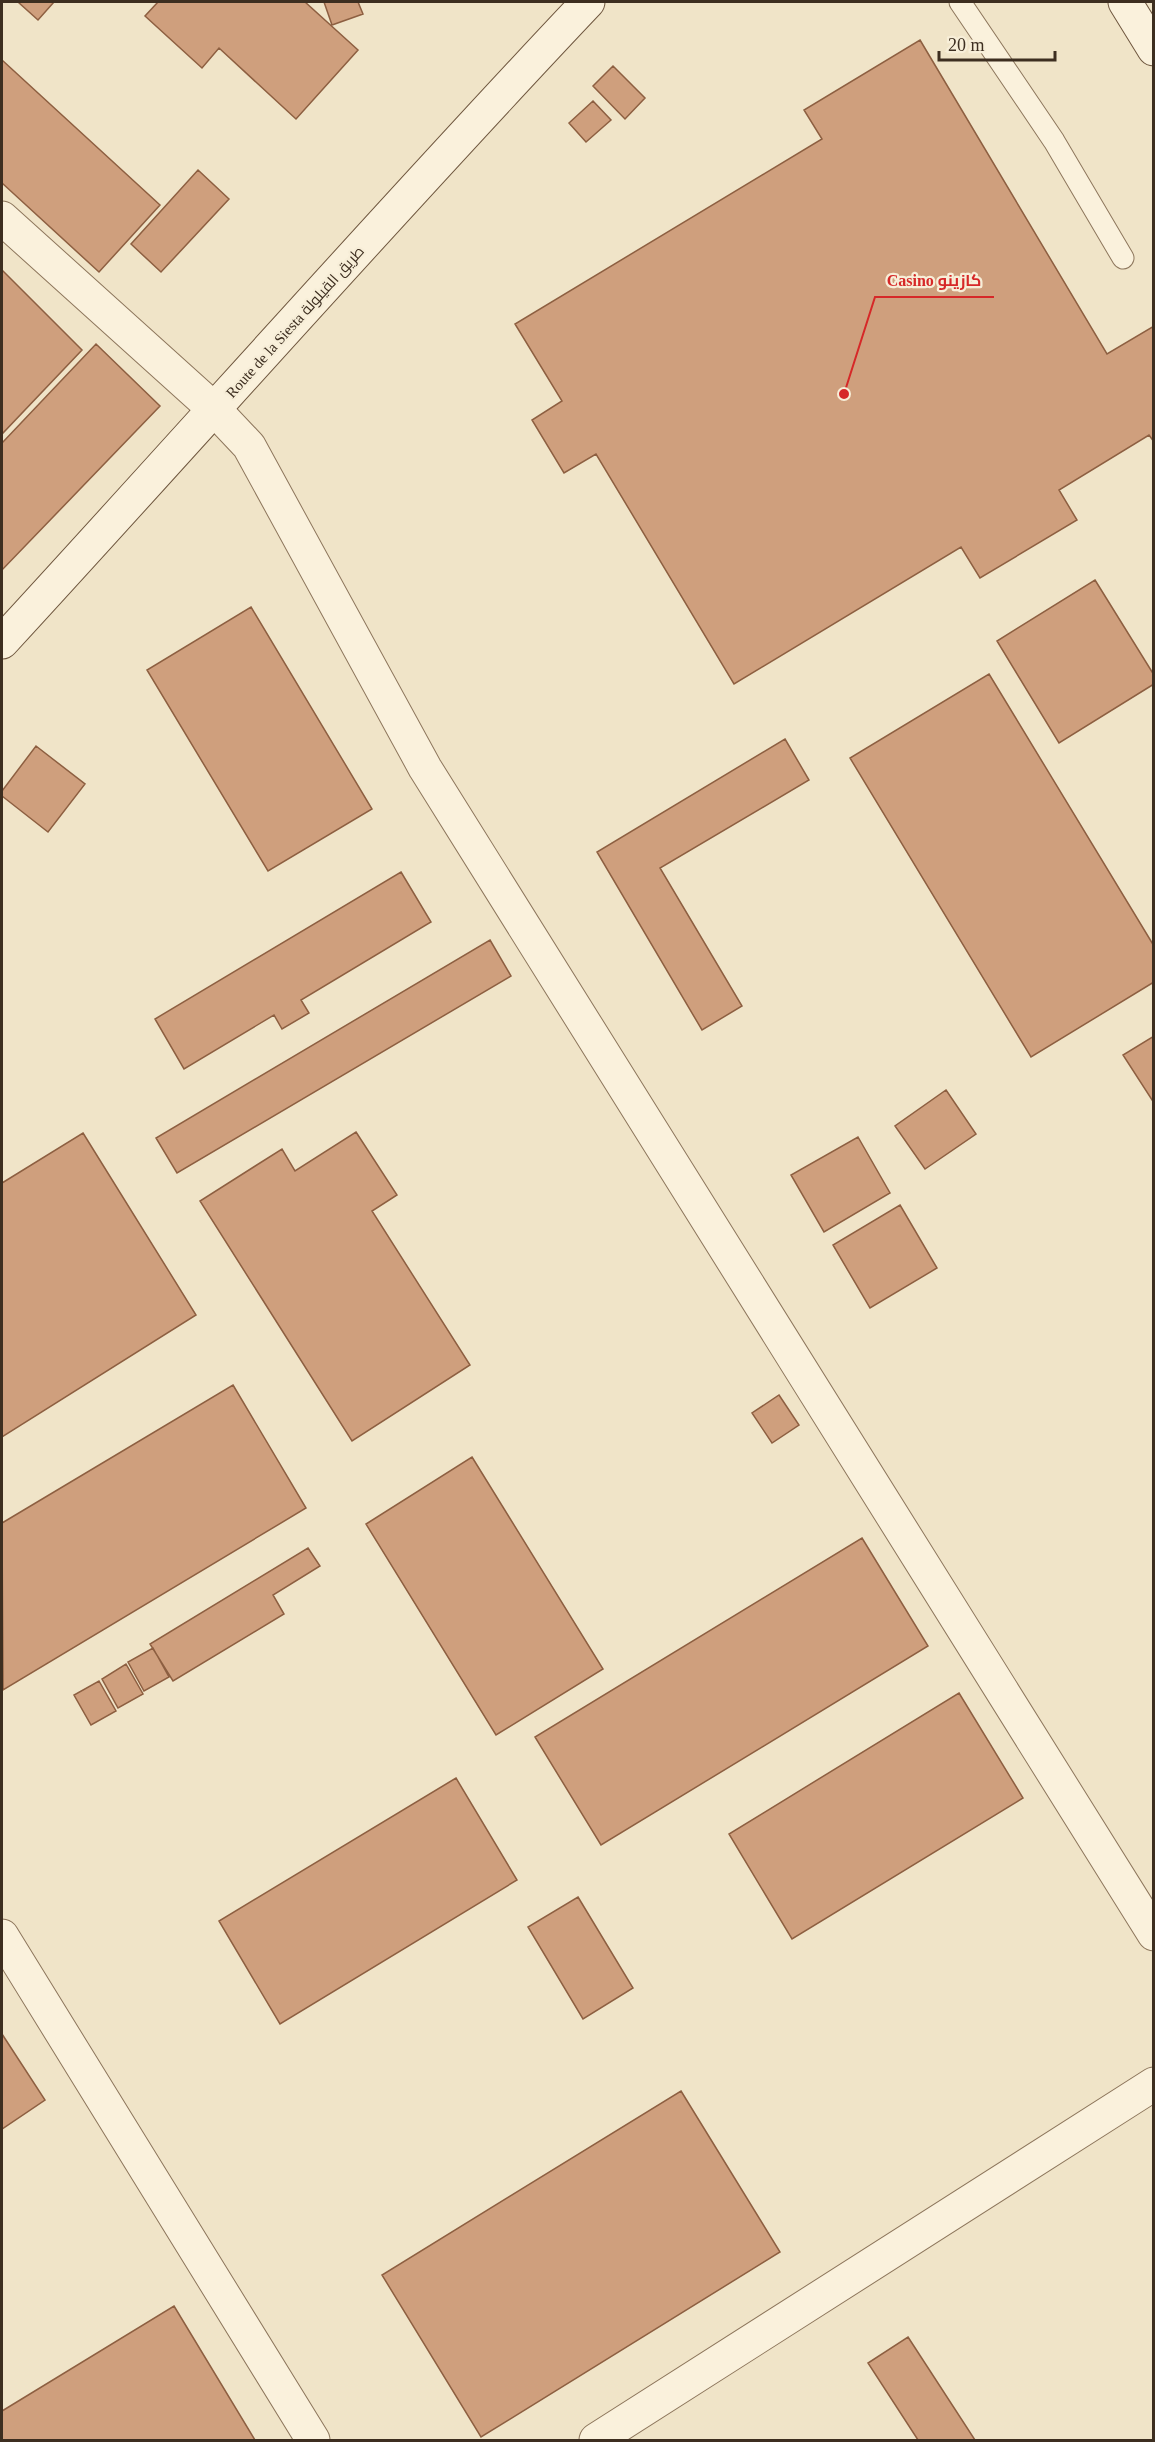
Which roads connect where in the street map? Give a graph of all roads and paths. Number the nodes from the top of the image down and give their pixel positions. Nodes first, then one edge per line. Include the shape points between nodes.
1 (588, 2) edge
2 (960, 2) edge
3 (1125, 2) edge
4 (1154, 49) edge
5 (2, 218) edge
6 (1123, 258) dead end
7 (215, 410) junction
8 (2, 642) edge
9 (1154, 1934) edge
10 (2, 1935) edge
11 (1154, 2084) edge
12 (313, 2440) edge
13 (596, 2440) edge

1 - 7 street, Route de la Siesta طريق القيلولة via 485,110
2 - 6 lane via 1054,141
3 - 4 street
5 - 7 street
7 - 8 street, Route de la Siesta طريق القيلولة
7 - 9 street via 249,446 425,768
10 - 12 street
11 - 13 street

